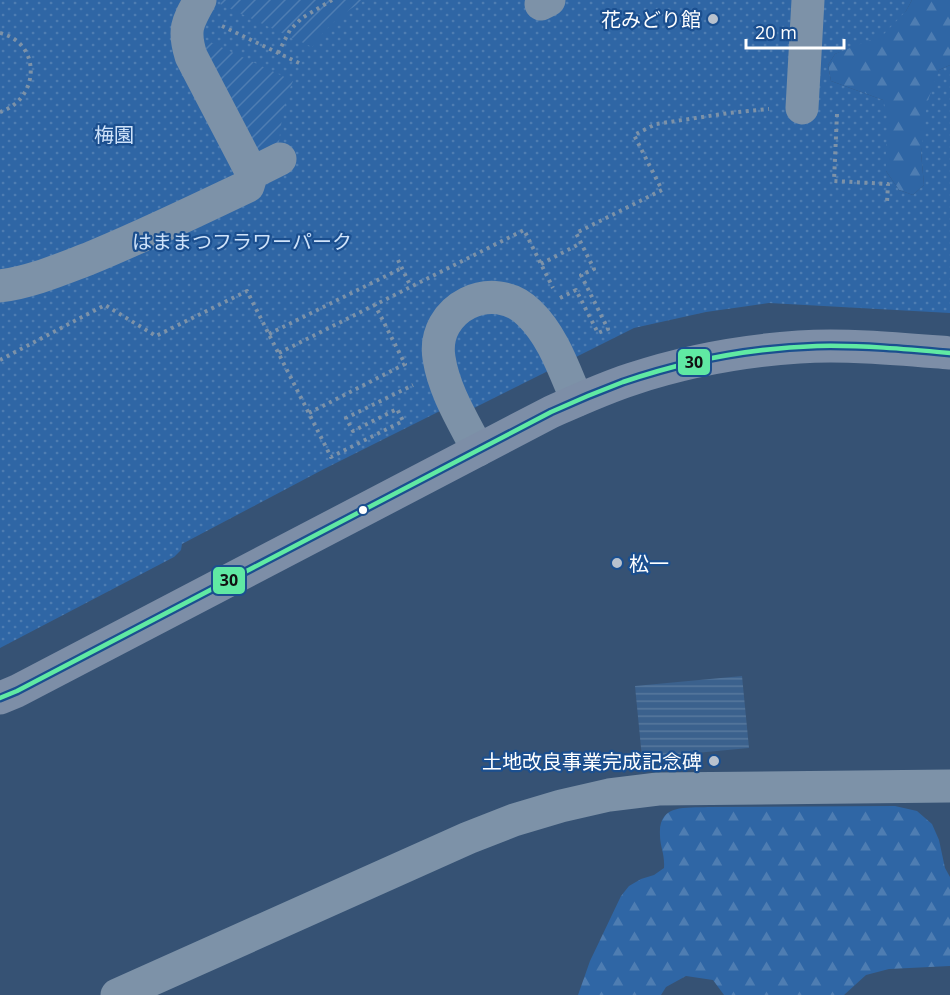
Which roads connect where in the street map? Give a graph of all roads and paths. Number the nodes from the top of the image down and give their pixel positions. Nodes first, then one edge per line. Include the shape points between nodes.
1 (200, 0) edge
2 (332, 0) edge
3 (808, 0) edge
4 (221, 26) dead end
5 (0, 33) edge
6 (278, 53) junction
7 (301, 64) dead end
8 (802, 108) dead end
9 (770, 109) dead end
10 (837, 110) dead end
11 (0, 112) edge
12 (887, 203) dead end
13 (581, 243) junction
14 (398, 260) dead end
15 (541, 264) junction
16 (402, 268) junction
17 (0, 286) edge
18 (411, 287) junction
19 (375, 305) junction
20 (269, 334) junction
21 (950, 352) edge
22 (279, 353) junction
23 (0, 360) edge
24 (415, 384) dead end
25 (577, 400) junction
26 (309, 413) junction
27 (478, 450) junction
28 (0, 698) edge
29 (950, 786) edge
30 (117, 995) edge

1 - 17 street via 187,24 191,56 266,166 248,186 128,243 49,274
2 - 6 path via 302,18 290,30
3 - 8 street
4 - 6 path
5 - 11 path via 24,50 30,62 30,77 19,101
6 - 7 path
9 - 13 path via 656,124 634,135 662,189 576,233
10 - 12 path via 834,181 888,184
13 - 15 path
13 - 15 path via 594,269 581,275 608,329 598,333 576,290 559,298
14 - 16 path
15 - 18 path via 524,230
16 - 18 path
16 - 20 path
18 - 19 path
19 - 22 path
19 - 26 path via 405,364
20 - 22 path
20 - 23 path via 247,291 156,336 105,305
21 - 25 main road via 846,347 758,351 673,367
22 - 26 path
24 - 26 path via 346,418 353,431 397,408 403,421 332,457
25 - 27 main road
25 - 27 street via 551,341 528,312 499,298 467,302 443,326 438,357 448,393
27 - 28 main road
29 - 30 street via 658,789 561,806 468,838

